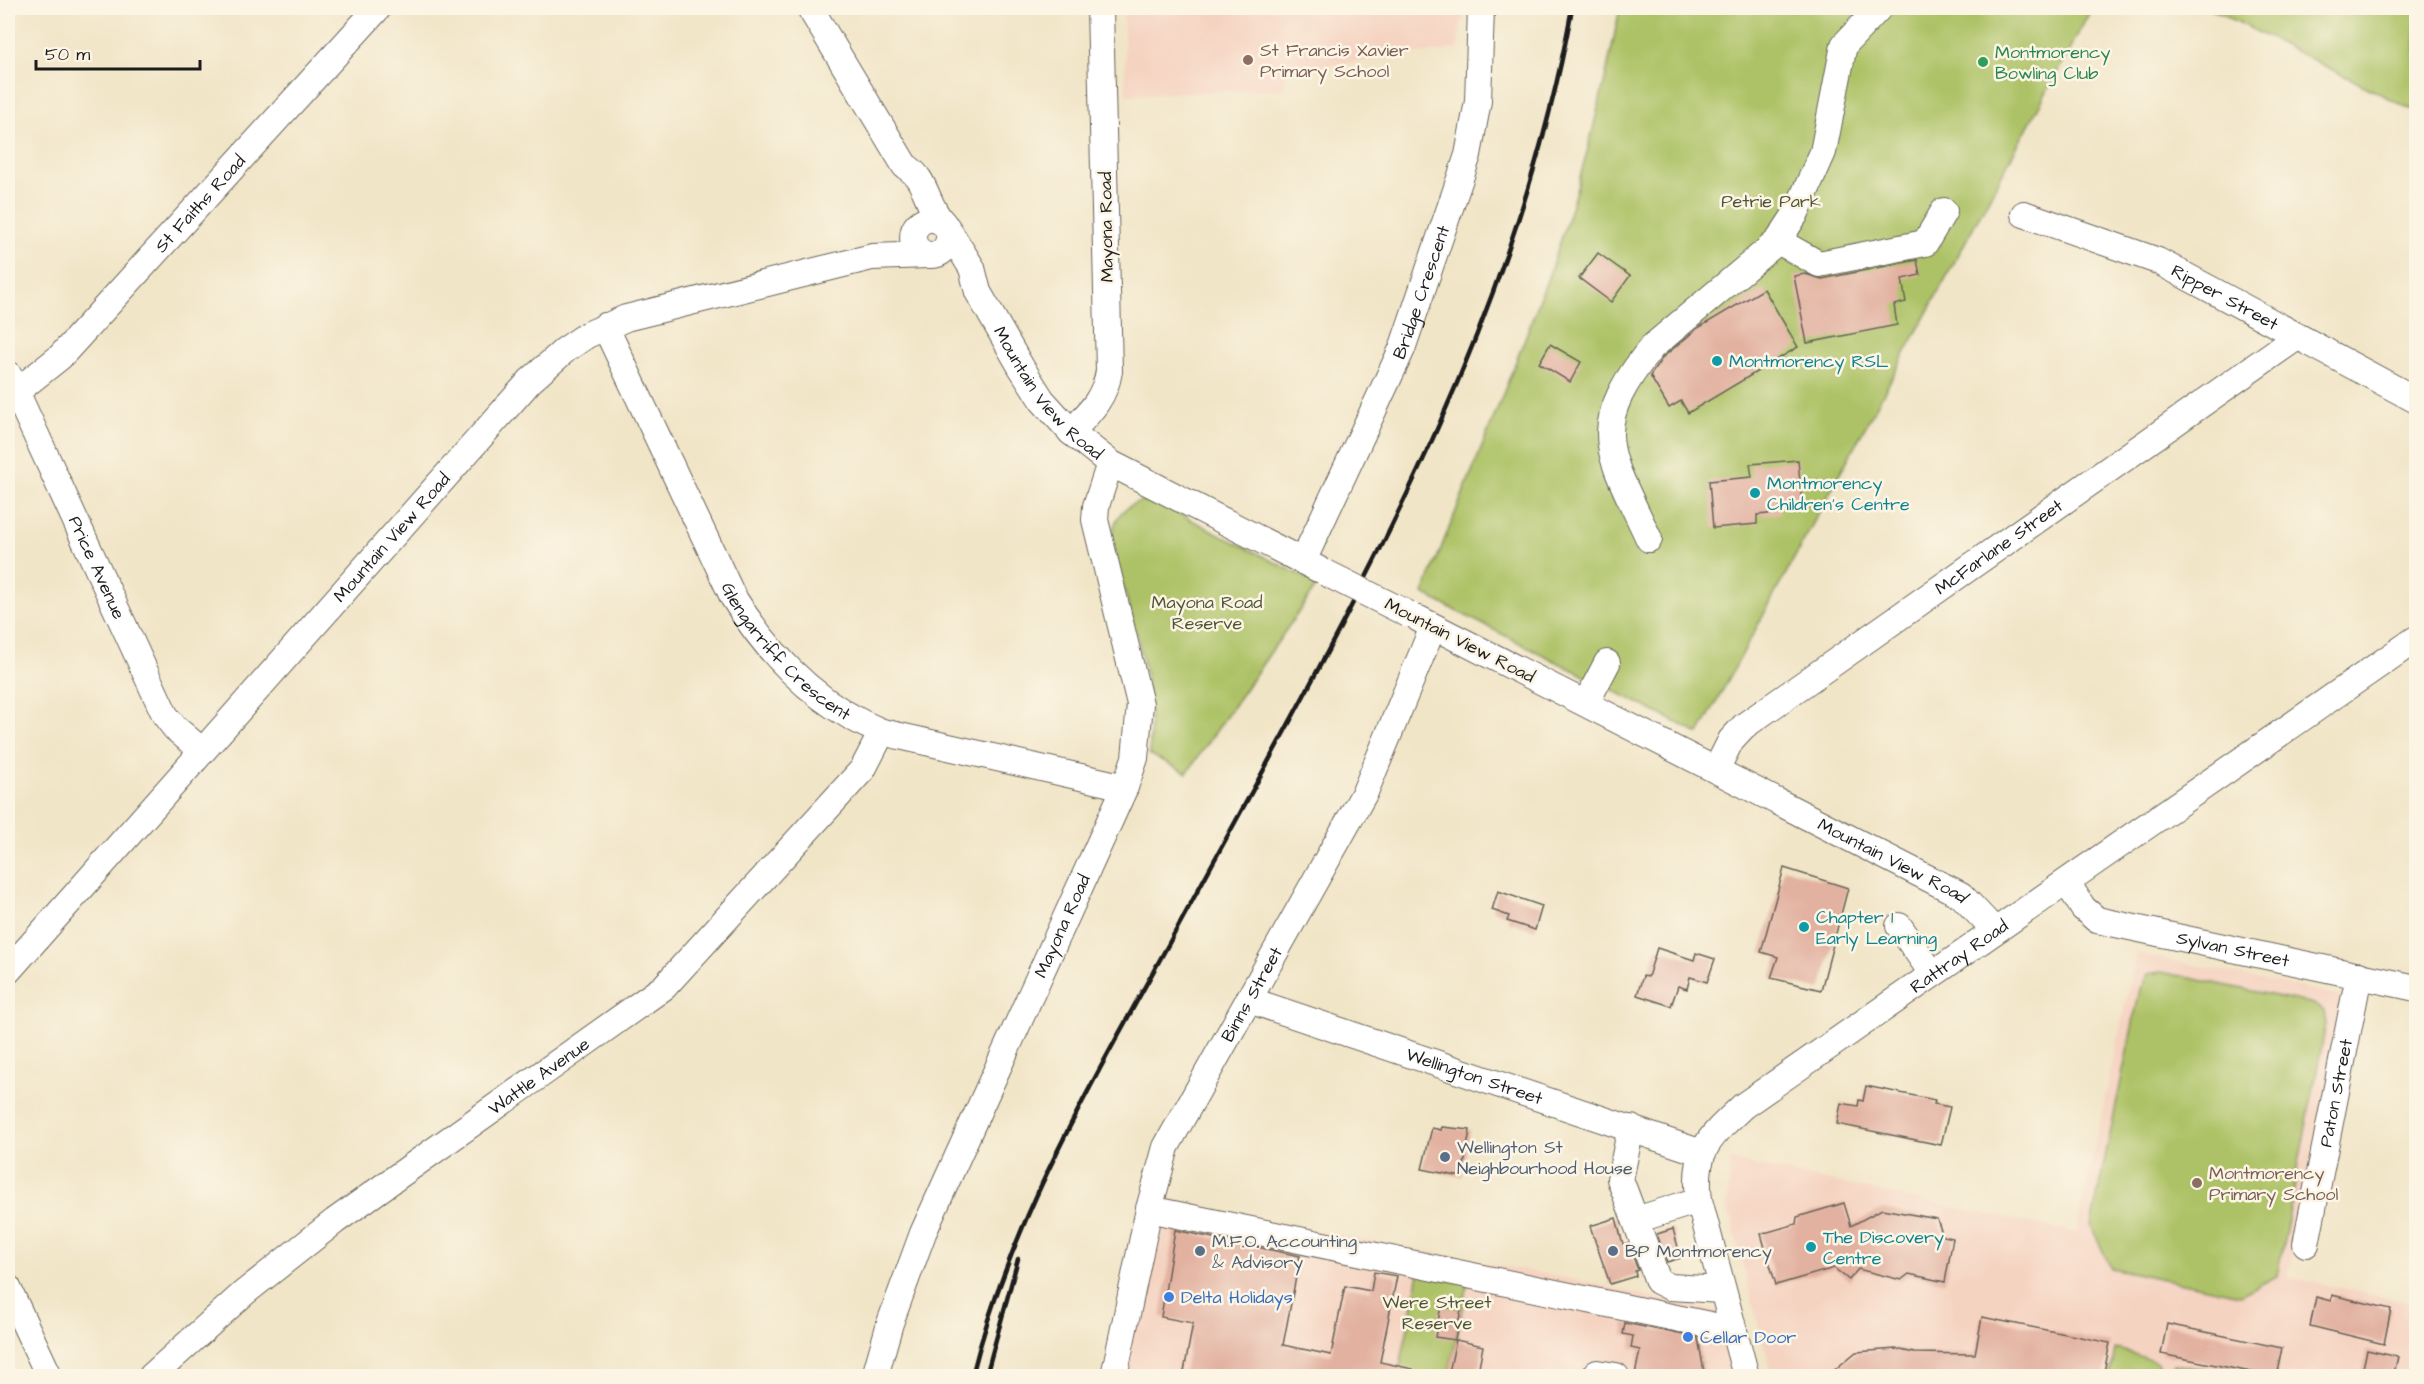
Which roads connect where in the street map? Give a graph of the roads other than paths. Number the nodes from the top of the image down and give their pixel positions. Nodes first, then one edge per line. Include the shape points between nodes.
1 (378, 8) edge
2 (810, 8) edge
3 (1100, 8) edge
4 (1481, 8) edge
5 (1879, 8) edge
6 (905, 166) junction
7 (1944, 212) dead end
8 (2024, 214) dead end
9 (945, 225) junction
10 (916, 228) junction
11 (1778, 241) junction
12 (929, 255) junction
13 (872, 257) junction
14 (978, 292) junction
15 (605, 326) junction
16 (2297, 337) junction
17 (12, 383) edge
18 (2416, 400) edge
19 (1071, 432) junction
20 (1110, 463) junction
21 (1649, 539) dead end
22 (1303, 561) junction
23 (1433, 627) junction
24 (2416, 639) edge
25 (1607, 663) dead end
26 (1586, 704) junction
27 (882, 732) junction
28 (201, 751) junction
29 (1716, 770) junction
30 (1125, 787) junction
31 (2067, 882) junction
32 (1899, 926) dead end
33 (1994, 930) junction
34 (8, 971) edge
35 (1932, 973) junction
36 (2359, 975) junction
37 (2416, 988) edge
38 (1249, 1000) junction
39 (1631, 1128) junction
40 (1701, 1153) junction
41 (1699, 1200) junction
42 (1149, 1209) junction
43 (1636, 1220) junction
44 (2306, 1244) dead end
45 (8, 1288) edge
46 (1722, 1290) junction
47 (1734, 1330) junction
48 (49, 1377) edge
49 (152, 1377) edge
50 (875, 1377) edge
51 (1114, 1377) edge
52 (1746, 1377) edge

1 - 17 street, St Faiths Road via 60,357
2 - 6 street
3 - 19 street, Mayona Road via 1109,371 1107,387 1099,401
4 - 22 street, Bridge Crescent via 1478,101 1468,155 1402,349
5 - 11 street via 1844,45 1823,152 1795,215
6 - 9 street, Mountain View Road via 920,178 931,208
6 - 10 street via 916,209
7 - 11 street via 1925,243 1819,264
8 - 16 street, Ripper Street via 2158,261
9 - 10 street via 932,219
9 - 12 street via 949,238 945,249
9 - 14 street, Mountain View Road via 972,268
10 - 12 street via 915,245
10 - 13 street, Mountain View Road
11 - 21 street via 1652,347 1619,395 1608,443
12 - 13 street, Mountain View Road
12 - 14 street, Mountain View Road via 950,266 967,286
13 - 15 street, Mountain View Road via 650,310
14 - 19 street, Mountain View Road via 1032,384
15 - 27 street, Glengarriff Crescent via 733,597 753,629 825,702
15 - 28 street, Mountain View Road via 565,350 530,381
16 - 18 street, Ripper Street
16 - 29 street, McFarlane Street via 1744,726 1731,740
17 - 28 street, Price Avenue via 165,715
19 - 20 street, Mountain View Road
20 - 22 street, Mountain View Road
20 - 30 street, Mayona Road via 1095,520 1140,704 1135,758
22 - 23 street, Mountain View Road, bridge
23 - 26 street, Mountain View Road
23 - 38 street, Binns Street via 1365,792
24 - 31 street, Rattray Road
25 - 26 street
26 - 29 street, Mountain View Road
27 - 30 street, Glengarriff Crescent
27 - 49 street, Wattle Avenue via 863,769 664,987 335,1221 244,1293
28 - 34 street, Mountain View Road
29 - 33 street, Mountain View Road via 1961,895
30 - 50 street, Mayona Road via 923,1233
31 - 33 street, Rattray Road
31 - 36 street, Sylvan Street via 2083,908 2097,920
32 - 35 street
33 - 35 street, Rattray Road
35 - 40 street, Rattray Road via 1743,1106 1715,1132
36 - 37 street, Sylvan Street
36 - 44 street, Paton Street
38 - 39 street, Wellington Street
38 - 42 street, Binns Street via 1166,1148
39 - 40 street, Wellington Street
39 - 43 street via 1620,1179
40 - 41 street, Rattray Road via 1696,1174
41 - 43 street
41 - 46 street, Rattray Road
42 - 47 street
42 - 51 street, Binns Street
43 - 46 street via 1663,1286
45 - 48 street
46 - 47 street, Rattray Road
47 - 52 street, Rattray Road

